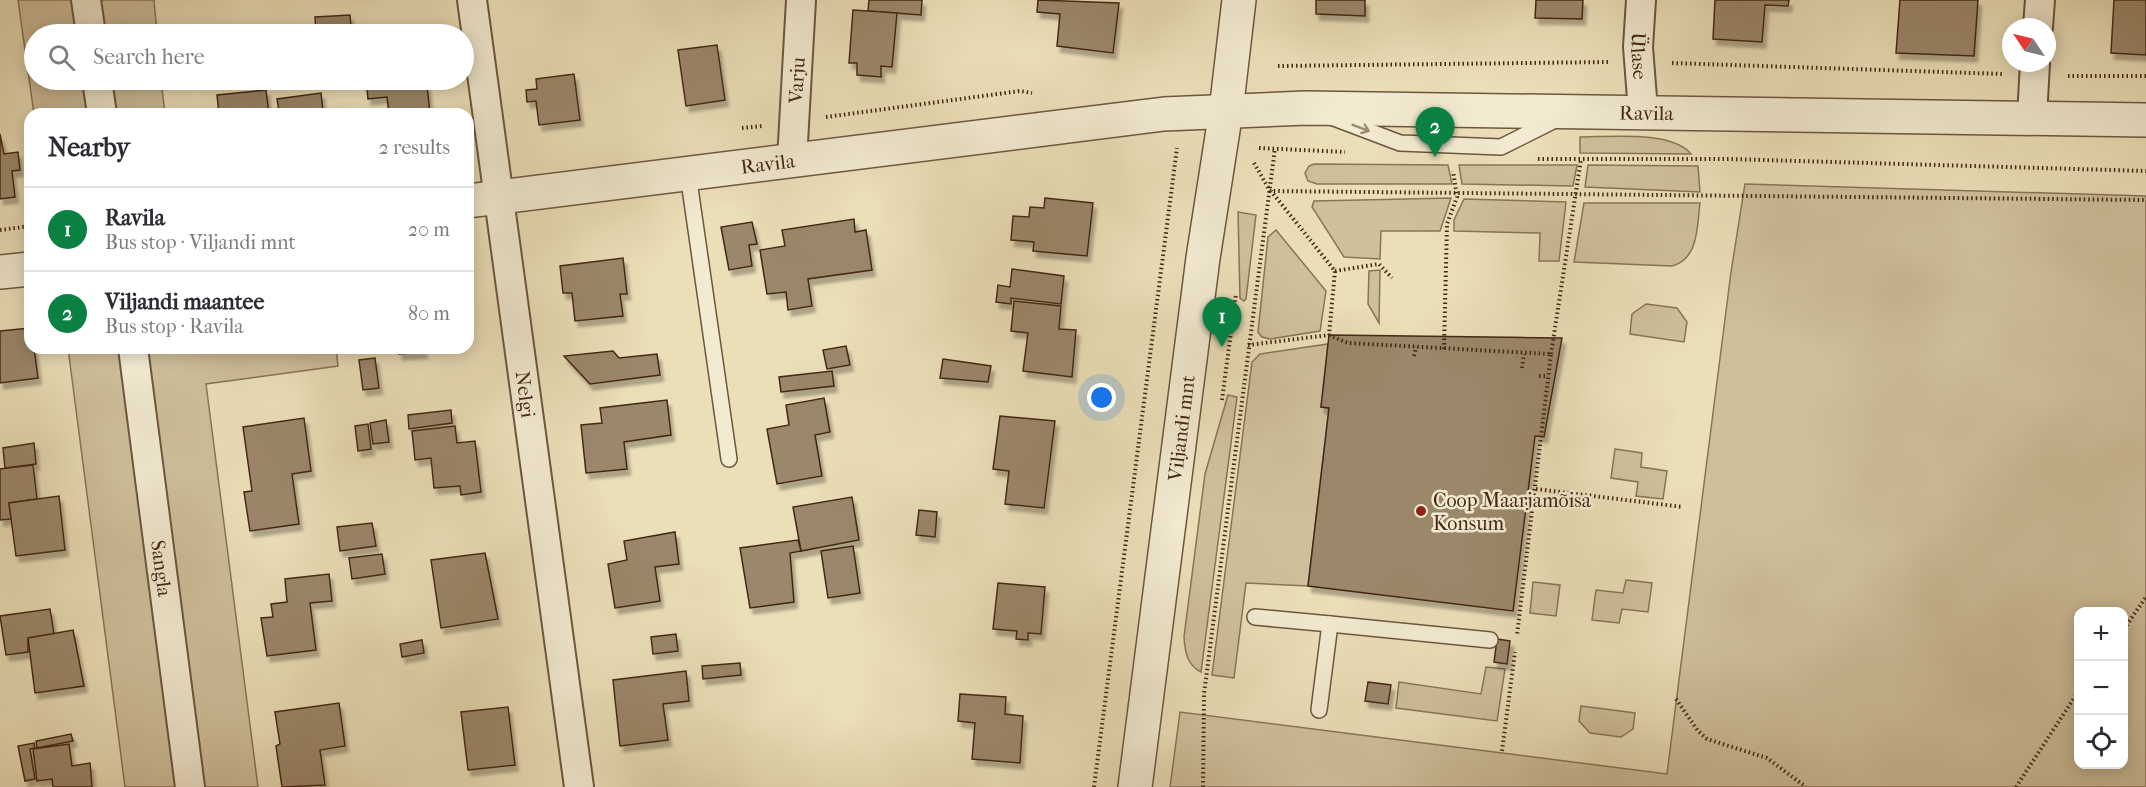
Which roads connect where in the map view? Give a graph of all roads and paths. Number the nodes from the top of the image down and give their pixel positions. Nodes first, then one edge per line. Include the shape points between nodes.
1 (86, 0) edge
2 (472, 0) edge
3 (801, 0) edge
4 (1239, 0) edge
5 (1641, 0) edge
6 (2040, 0) edge
7 (2039, 18) edge
8 (90, 24) edge
9 (473, 24) edge
10 (474, 36) edge
11 (1639, 61) junction
12 (1278, 66) dead end
13 (2002, 68) edge
14 (2056, 70) edge
15 (2035, 72) edge
16 (2146, 76) edge
17 (98, 90) edge
18 (101, 108) edge
19 (1226, 111) junction
20 (1643, 111) junction
21 (2032, 117) junction
22 (2146, 120) edge
23 (1276, 139) dead end
24 (1177, 147) dead end
25 (1255, 148) dead end
26 (1275, 148) junction
27 (1355, 153) dead end
28 (1250, 156) dead end
29 (1534, 159) dead end
30 (1581, 159) junction
31 (792, 160) junction
32 (1452, 169) dead end
33 (2146, 171) edge
34 (688, 174) junction
35 (1270, 191) junction
36 (1457, 191) junction
37 (1576, 195) junction
38 (483, 200) edge
39 (2145, 201) edge
40 (24, 227) edge
41 (0, 230) edge
42 (24, 270) edge
43 (1335, 271) junction
44 (0, 272) edge
45 (1392, 278) dead end
46 (1329, 335) junction
47 (1248, 345) junction
48 (1416, 347) junction
49 (1444, 349) junction
50 (134, 354) edge
51 (1524, 354) junction
52 (1551, 354) junction
53 (1414, 356) dead end
54 (1522, 368) dead end
55 (1539, 376) dead end
56 (1548, 376) junction
57 (729, 459) dead end
58 (1536, 489) junction
59 (1683, 507) dead end
60 (2146, 597) edge
61 (1255, 617) dead end
62 (2128, 623) edge
63 (1330, 624) junction
64 (1490, 640) dead end
65 (1676, 699) dead end
66 (2074, 700) edge
67 (1319, 710) dead end
68 (1502, 750) dead end
69 (190, 787) edge
70 (579, 787) edge
71 (1094, 787) edge
72 (1135, 787) edge
73 (1203, 787) edge
74 (1806, 787) edge
75 (2016, 787) edge

1 - 8 street
2 - 9 street, Nelgi
3 - 31 street, Varju
4 - 19 street, Viljandi mnt
5 - 11 street, Ülase
6 - 7 street
10 - 38 street, Nelgi
11 - 12 path
11 - 13 path
11 - 20 street, Ülase
14 - 16 path
15 - 21 street
17 - 18 street
19 - 20 street, Ravila
19 - 31 street, Ravila via 1164,114
19 - 72 street, Viljandi mnt via 1203,258
20 - 21 street, Ravila
21 - 22 street, Ravila
23 - 26 path
24 - 71 path
25 - 26 path
26 - 27 path
26 - 35 path
28 - 35 path
29 - 30 path
30 - 33 path via 1729,159
30 - 37 path
31 - 34 street, Ravila
32 - 36 path
34 - 38 street, Ravila
34 - 57 lane
35 - 36 path
35 - 43 path
35 - 47 path
36 - 37 path
36 - 49 path via 1447,224
37 - 39 path
37 - 52 path
38 - 70 street, Nelgi
40 - 41 path
42 - 44 street
43 - 45 path via 1379,264
43 - 46 path
46 - 47 path
46 - 48 path via 1348,343
47 - 73 path via 1202,714
48 - 49 path
48 - 53 path
49 - 51 path
50 - 69 street, Sangla
51 - 52 path
51 - 54 path
52 - 56 path
55 - 56 path
56 - 58 path
58 - 59 path
58 - 68 path
60 - 62 path
61 - 63 lane
63 - 64 lane
63 - 67 lane
65 - 74 path via 1707,739 1767,758
66 - 75 path

